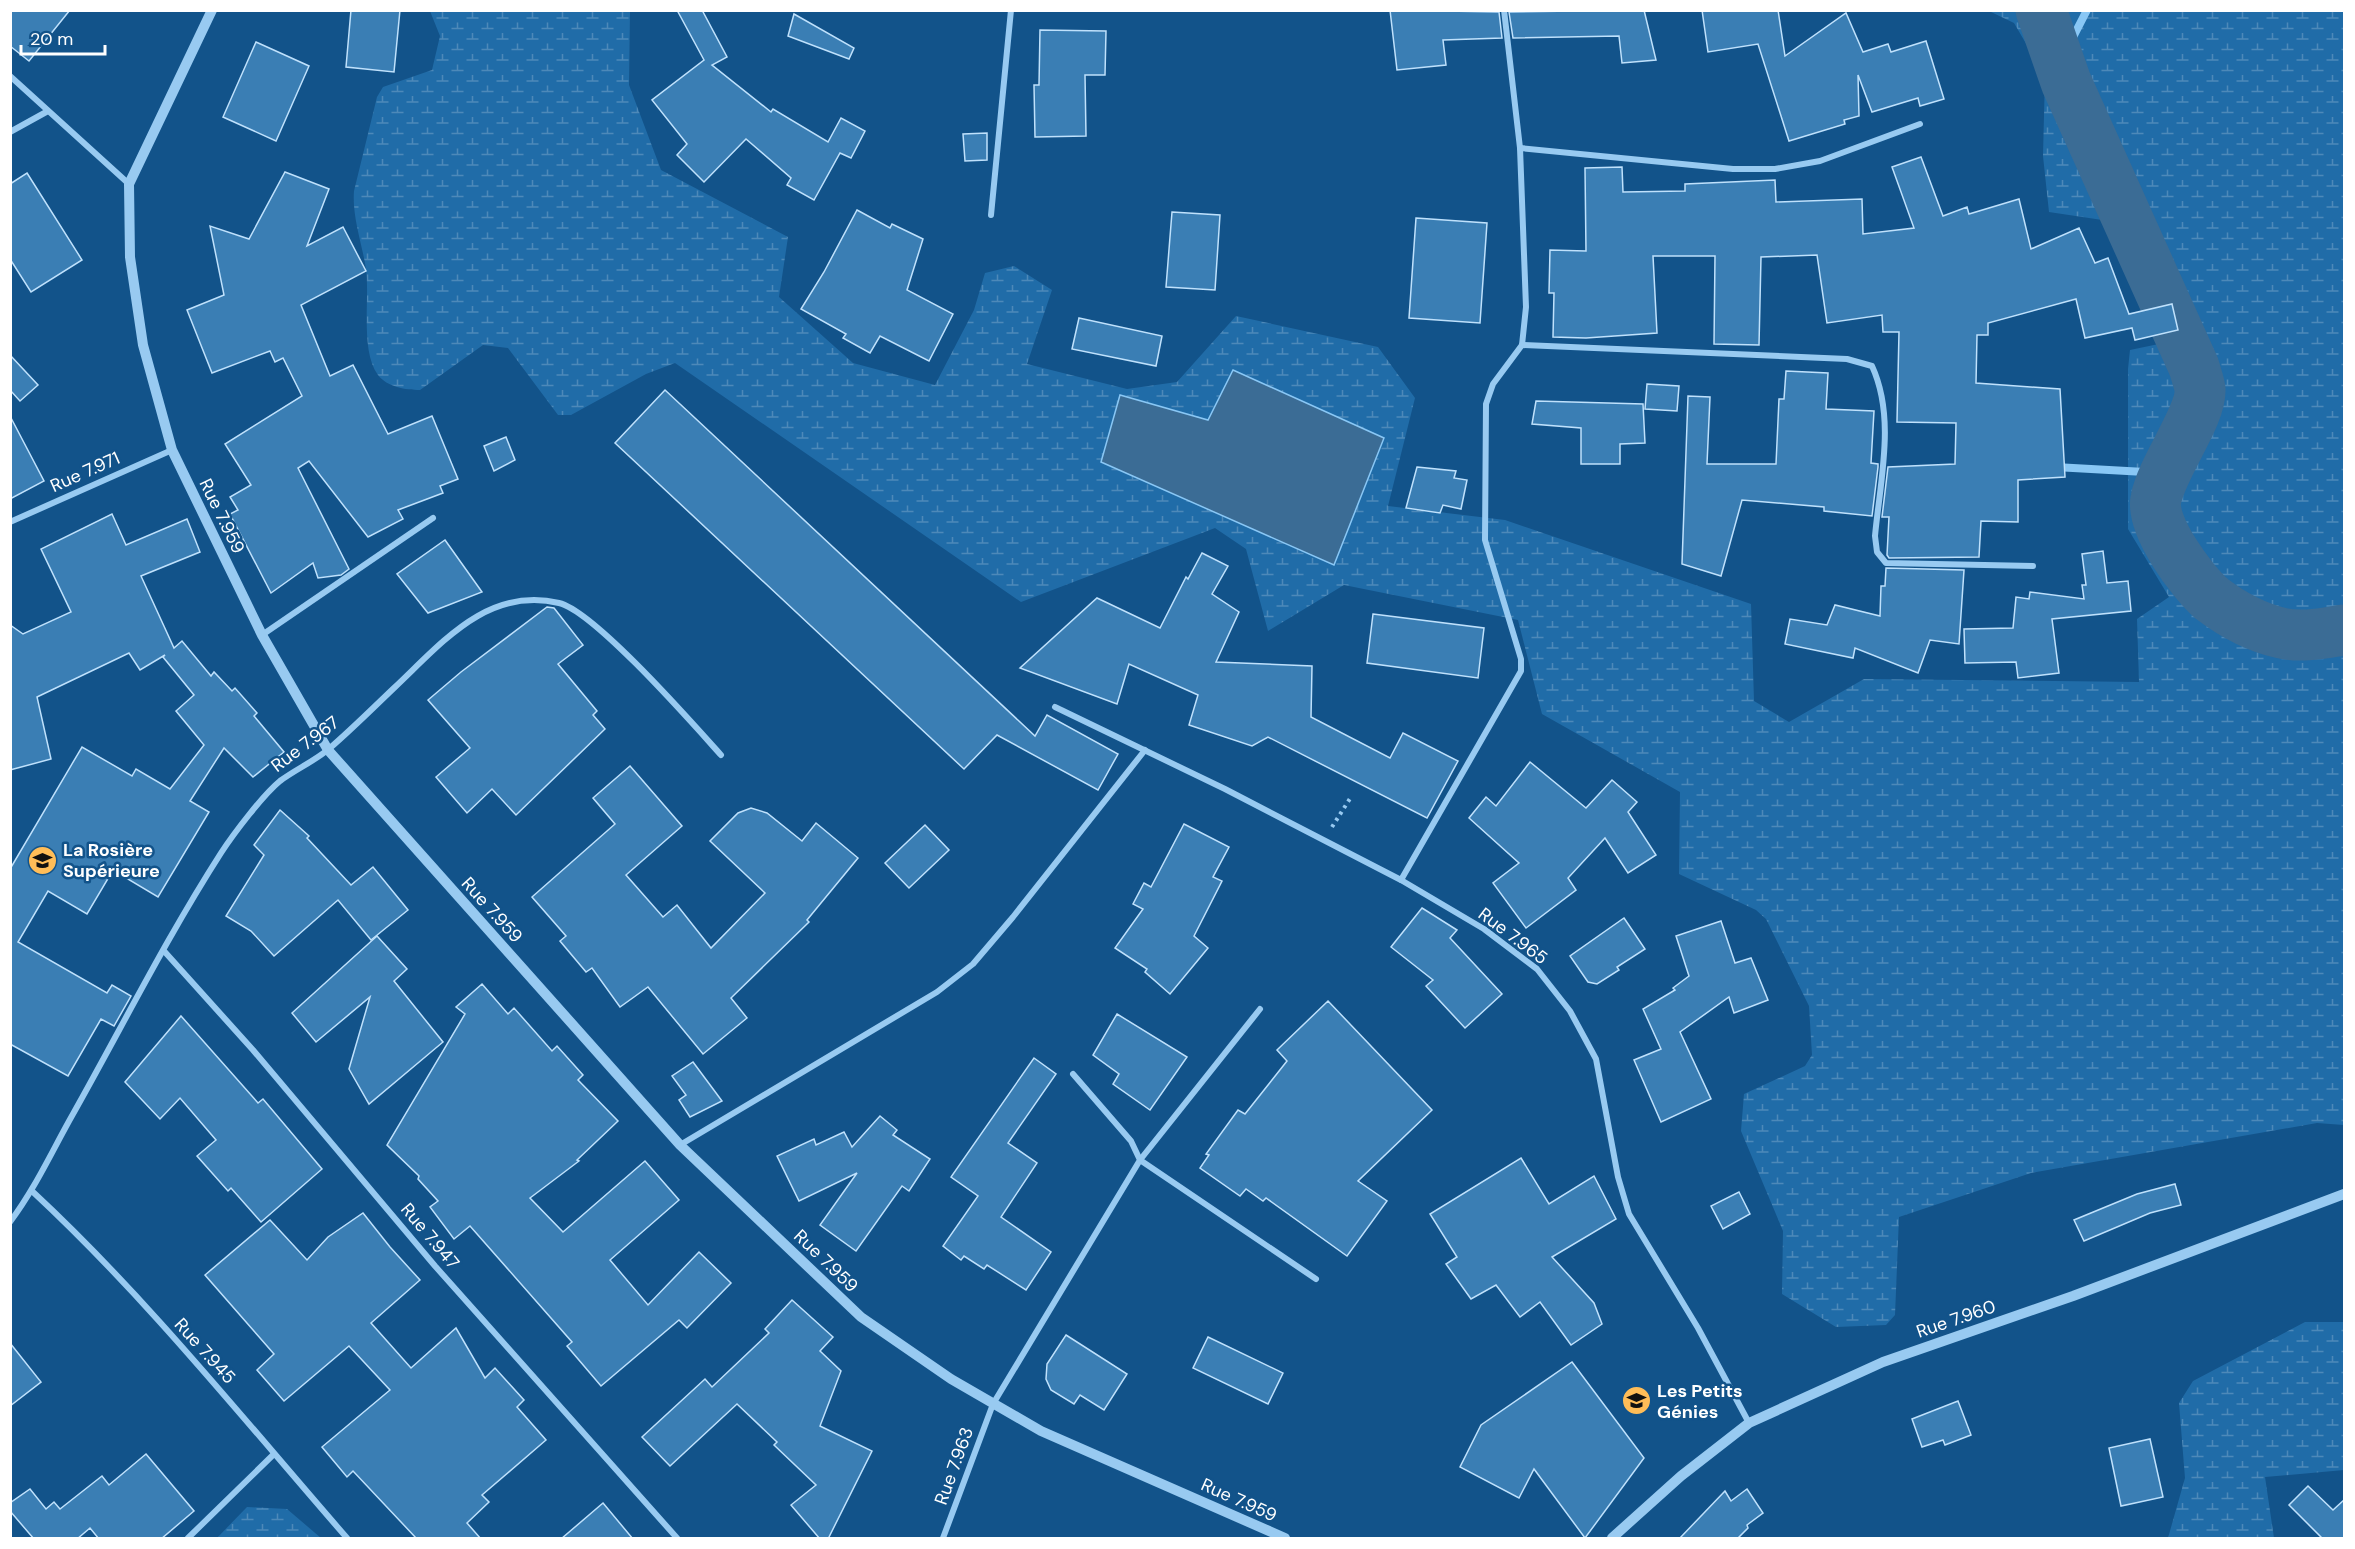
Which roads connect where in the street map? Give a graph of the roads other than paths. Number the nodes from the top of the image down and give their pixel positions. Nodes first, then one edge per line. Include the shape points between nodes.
1 (212, 10) edge
2 (1011, 10) edge
3 (1504, 10) edge
4 (10, 76) edge
5 (48, 111) junction
6 (1920, 124) dead end
7 (10, 132) edge
8 (1520, 148) junction
9 (129, 184) junction
10 (991, 215) dead end
11 (1522, 345) junction
12 (172, 450) junction
13 (433, 518) dead end
14 (10, 522) edge
15 (2033, 566) dead end
16 (262, 635) junction
17 (1055, 707) dead end
18 (328, 750) junction
19 (1144, 750) junction
20 (721, 755) dead end
21 (1401, 880) junction
22 (164, 951) junction
23 (1260, 1009) dead end
24 (1073, 1074) dead end
25 (680, 1145) junction
26 (1140, 1160) junction
27 (33, 1192) junction
28 (2344, 1194) edge
29 (10, 1222) edge
30 (1316, 1279) dead end
31 (993, 1404) junction
32 (1749, 1423) junction
33 (274, 1454) junction
34 (188, 1539) edge
35 (347, 1539) edge
36 (676, 1539) edge
37 (944, 1539) edge
38 (1285, 1539) edge
39 (1612, 1539) edge

1 - 9 street, Rue 7.959
2 - 10 street
3 - 8 street
4 - 5 street
5 - 7 street
5 - 9 street
6 - 8 street via 1820,161 1776,169 1713,168
8 - 11 street via 1526,307
9 - 12 street, Rue 7.959 via 130,257 143,345
11 - 15 street via 1847,359 1872,366 1886,413 1875,536 1877,552 1886,563
11 - 21 street via 1493,384 1486,404 1485,540 1521,659 1521,671
12 - 14 street, Rue 7.971
12 - 16 street, Rue 7.959
13 - 16 street
16 - 18 street, Rue 7.959
17 - 19 street, Rue 7.965
18 - 20 street, Rue 7.967 via 465,624 500,603 534,599 562,603 586,619 648,676
18 - 22 street, Rue 7.967 via 279,782 242,825
18 - 25 street, Rue 7.959
19 - 21 street, Rue 7.965
19 - 25 street via 973,964 889,1022
21 - 32 street, Rue 7.965 via 1484,929 1537,969 1570,1011 1596,1059 1618,1177 1629,1214 1698,1328
22 - 27 street, Rue 7.967
22 - 36 street, Rue 7.947
23 - 26 street, Rue 7.963
24 - 26 street via 1131,1141
25 - 31 street, Rue 7.959 via 861,1317
26 - 30 street
26 - 31 street, Rue 7.963
27 - 29 street, Rue 7.967
27 - 33 street, Rue 7.945 via 77,1232
28 - 32 street, Rue 7.960 via 2073,1296 1883,1362
31 - 37 street, Rue 7.963
31 - 38 street, Rue 7.959 via 1041,1431
32 - 39 street, Rue 7.960 via 1681,1476
33 - 34 street
33 - 35 street, Rue 7.945

